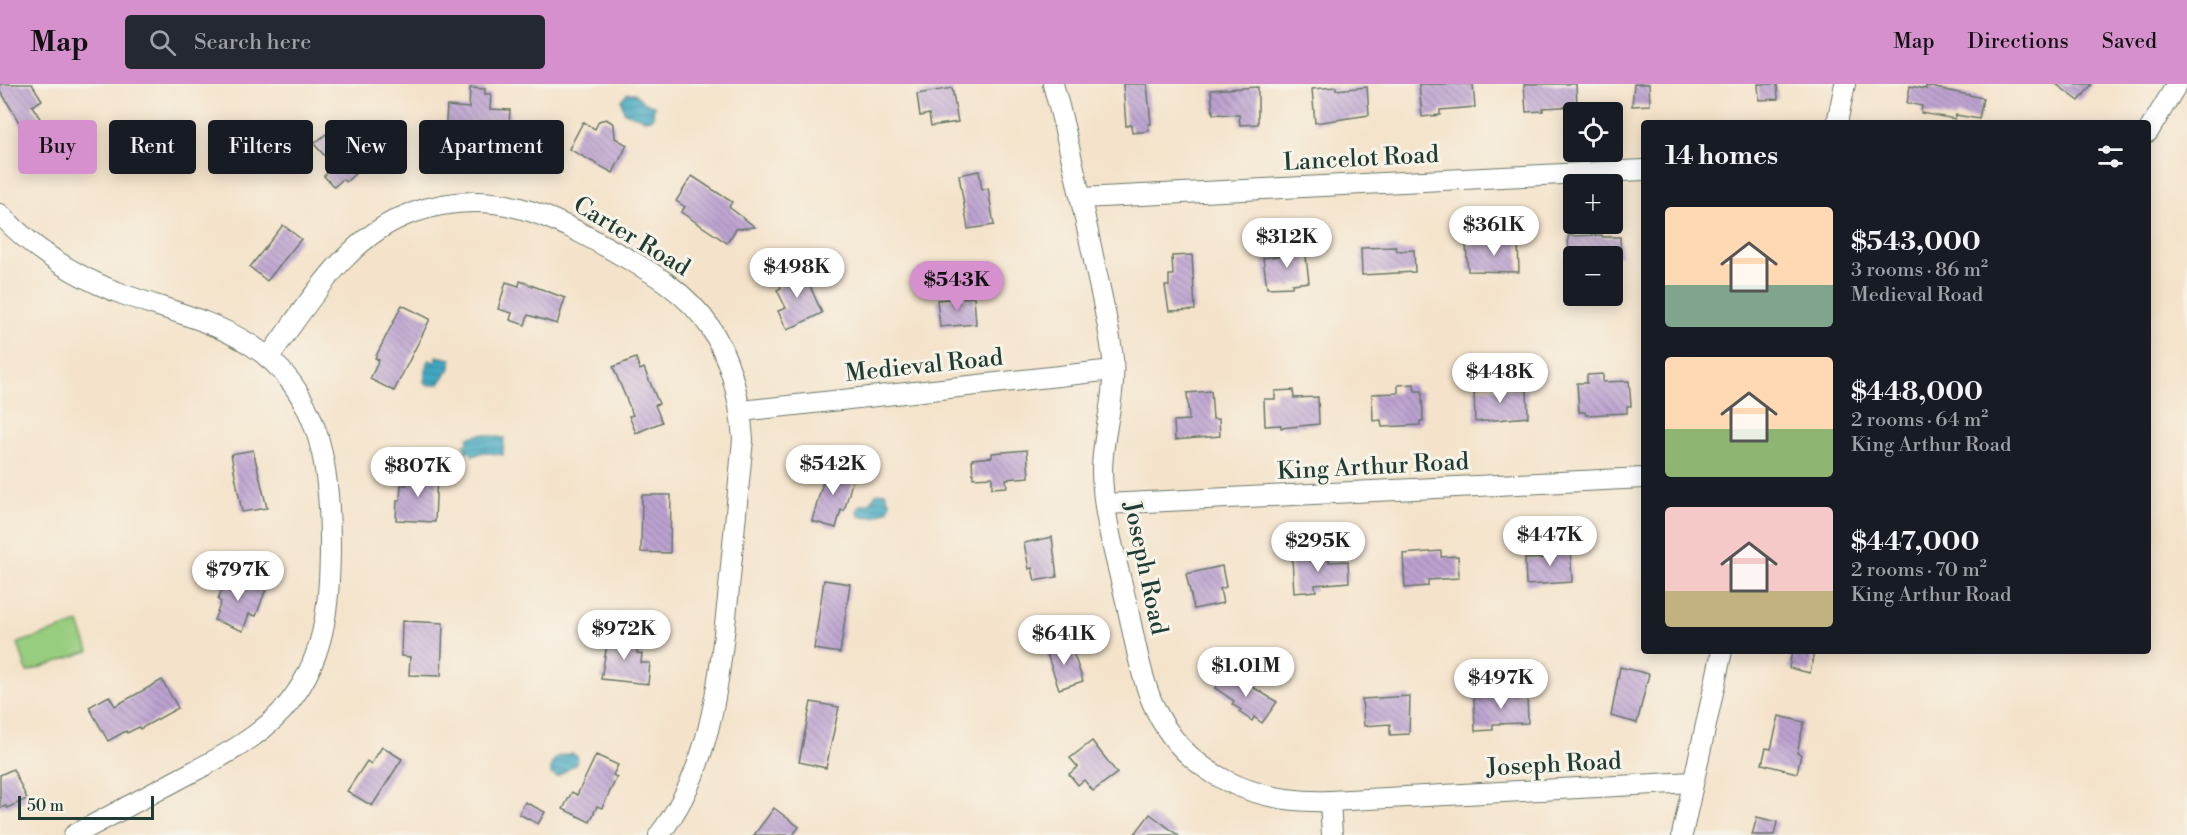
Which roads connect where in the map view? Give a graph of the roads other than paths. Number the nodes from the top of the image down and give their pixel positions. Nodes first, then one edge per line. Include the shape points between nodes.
1 (1053, 84) edge
2 (1845, 84) edge
3 (2176, 84) edge
4 (1838, 120) edge
5 (2151, 127) edge
6 (1641, 170) edge
7 (1081, 198) junction
8 (0, 214) edge
9 (268, 358) junction
10 (1113, 370) junction
11 (741, 411) junction
12 (1641, 478) edge
13 (1105, 504) junction
14 (1721, 654) edge
15 (1693, 782) junction
16 (1330, 801) junction
17 (74, 835) edge
18 (659, 835) edge
19 (1332, 835) edge
20 (1682, 835) edge

1 - 7 street, Joseph Road
2 - 4 street
3 - 5 street
6 - 7 street, Lancelot Road
7 - 10 street, Joseph Road
8 - 9 street via 25,238 84,277 211,325
9 - 11 street, Carter Road via 347,256 382,228 409,214 440,206 501,204 562,221 673,287 709,326 722,348
9 - 17 street via 310,416 329,480 328,597 323,634 314,661 291,700 256,735
10 - 11 street, Medieval Road
10 - 13 street, Joseph Road via 1102,470
11 - 18 street, Carter Road via 743,439 735,530 715,706 686,790
12 - 13 street, King Arthur Road
13 - 16 street, Joseph Road via 1144,678 1154,705 1178,744 1198,764 1237,787 1284,799
14 - 15 street
15 - 16 street, Joseph Road
15 - 20 street
16 - 19 street

